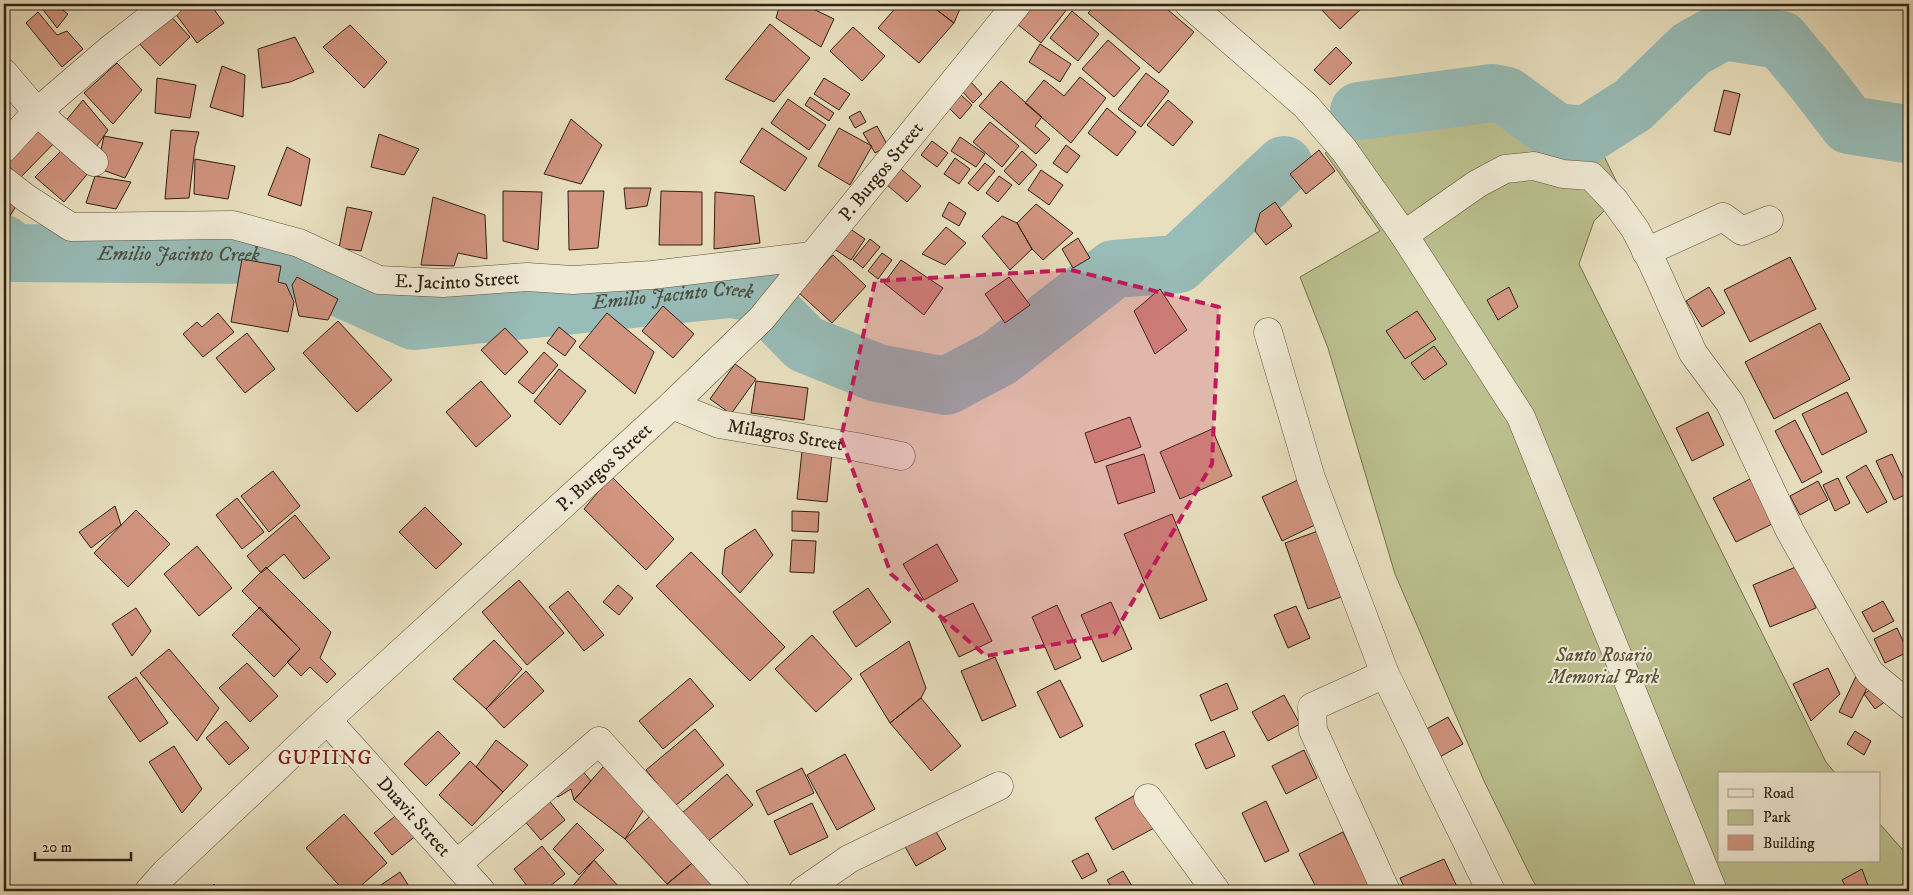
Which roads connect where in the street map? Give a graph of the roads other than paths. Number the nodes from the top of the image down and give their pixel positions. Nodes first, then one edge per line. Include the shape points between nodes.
1 (168, 4) edge
2 (1017, 4) edge
3 (1189, 4) edge
4 (4, 73) edge
5 (37, 112) junction
6 (4, 148) edge
7 (94, 162) dead end
8 (4, 181) edge
9 (1768, 220) dead end
10 (1404, 235) junction
11 (1646, 252) junction
12 (812, 256) junction
13 (1268, 332) dead end
14 (672, 405) junction
15 (900, 456) dead end
16 (1385, 674) junction
17 (1909, 704) edge
18 (327, 720) junction
19 (1000, 786) dead end
20 (1148, 798) dead end
21 (457, 864) junction
22 (149, 891) edge
23 (480, 891) edge
24 (736, 891) edge
25 (803, 891) edge
26 (1216, 891) edge
27 (1386, 891) edge
28 (1491, 891) edge
29 (1713, 891) edge

1 - 5 street
2 - 12 street, P. Burgos Street
3 - 10 street via 1306,106 1344,150
4 - 5 street
5 - 6 street
5 - 7 street
8 - 12 street, E. Jacinto Street via 70,227 233,226 299,243 380,280 443,283 527,277 573,280 652,275
9 - 11 street via 1742,230 1723,216
10 - 11 street via 1477,184 1505,169 1534,166 1563,174 1590,176 1614,200 1635,229
10 - 29 street via 1521,417
11 - 17 street via 1693,354 1730,403 1790,530 1870,673
12 - 14 street, P. Burgos Street via 762,318
13 - 16 street via 1311,478
14 - 15 street, Milagros Street via 720,424
14 - 18 street, P. Burgos Street
16 - 27 street via 1312,707 1314,730
16 - 28 street
18 - 21 street, Duavit Street
18 - 22 street, P. Burgos Street
19 - 25 street via 849,859
20 - 26 street
21 - 23 street, Duavit Street
21 - 24 street via 599,741

